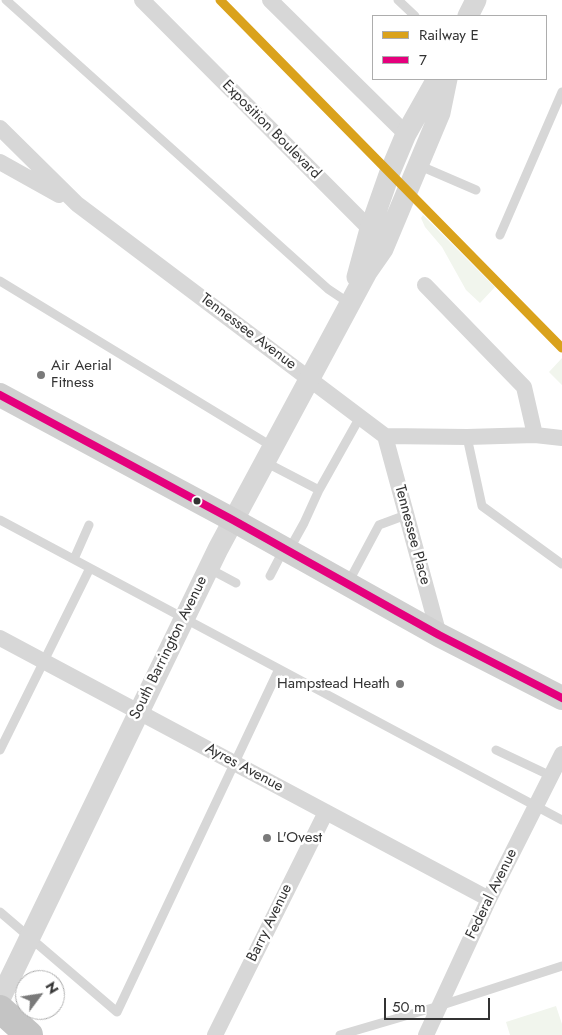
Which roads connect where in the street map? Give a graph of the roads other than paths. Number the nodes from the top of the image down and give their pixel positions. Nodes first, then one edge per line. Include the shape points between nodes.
1 (6, 0) edge
2 (142, 0) edge
3 (270, 0) edge
4 (398, 0) edge
5 (476, 0) edge
6 (414, 15) edge
7 (468, 15) edge
8 (436, 80) edge
9 (447, 80) edge
10 (562, 92) edge
11 (440, 113) junction
12 (0, 128) edge
13 (406, 134) junction
14 (0, 162) edge
15 (418, 165) junction
16 (476, 190) dead end
17 (77, 204) junction
18 (370, 229) junction
19 (500, 234) dead end
20 (366, 272) junction
21 (0, 281) edge
22 (425, 285) dead end
23 (350, 304) junction
24 (309, 378) junction
25 (0, 395) edge
26 (360, 417) junction
27 (535, 435) junction
28 (385, 436) junction
29 (467, 438) junction
30 (562, 438) edge
31 (269, 454) junction
32 (319, 490) junction
33 (406, 515) junction
34 (0, 520) edge
35 (233, 520) junction
36 (89, 525) dead end
37 (286, 550) junction
38 (74, 559) junction
39 (562, 564) edge
40 (90, 568) junction
41 (208, 568) junction
42 (270, 576) dead end
43 (236, 584) dead end
44 (347, 584) junction
45 (183, 618) junction
46 (439, 634) junction
47 (0, 638) edge
48 (43, 661) junction
49 (279, 669) junction
50 (562, 698) edge
51 (138, 711) junction
52 (0, 750) edge
53 (496, 750) dead end
54 (562, 754) edge
55 (235, 763) junction
56 (551, 776) junction
57 (536, 806) junction
58 (326, 812) junction
59 (562, 820) edge
60 (489, 899) junction
61 (0, 912) edge
62 (29, 937) junction
63 (562, 966) edge
64 (0, 1000) edge
65 (439, 1006) junction
66 (0, 1009) edge
67 (29, 1035) edge
68 (215, 1035) edge
69 (340, 1035) edge
70 (426, 1035) edge

1 - 23 lane via 328,289
2 - 18 street, Exposition Boulevard
3 - 13 street
4 - 6 lane
5 - 7 street
8 - 13 street, South Barrington Avenue
9 - 11 street, South Barrington Avenue
10 - 19 lane
11 - 13 street via 424,128
11 - 15 street, South Barrington Avenue
12 - 17 street, Tennessee Avenue
13 - 18 street, South Barrington Avenue
14 - 17 street
15 - 16 lane
15 - 20 street, South Barrington Avenue via 383,249
17 - 24 street, Tennessee Avenue
18 - 20 street via 373,241
18 - 23 street, South Barrington Avenue
20 - 23 street, South Barrington Avenue
21 - 31 lane
22 - 27 street via 524,387
23 - 24 street, South Barrington Avenue
24 - 26 street, Tennessee Avenue
24 - 31 street, South Barrington Avenue
25 - 35 main road
26 - 28 street, Tennessee Avenue
26 - 32 lane
27 - 29 street
27 - 30 street
28 - 29 street
28 - 33 street, Tennessee Place
29 - 39 lane via 482,506
31 - 32 lane
31 - 35 street, South Barrington Avenue
32 - 37 lane via 304,524
33 - 44 lane via 379,525
33 - 46 street, Tennessee Place
34 - 38 lane
35 - 37 main road
35 - 41 street, South Barrington Avenue
36 - 38 lane
37 - 42 lane
37 - 44 main road
38 - 40 lane
40 - 45 lane
40 - 48 lane
41 - 43 lane
41 - 45 street, South Barrington Avenue
44 - 46 main road
45 - 49 lane
45 - 51 street, South Barrington Avenue
46 - 50 main road
47 - 48 street, Ayres Avenue
48 - 51 street, Ayres Avenue
48 - 52 lane
49 - 55 lane
49 - 57 lane
51 - 55 street, Ayres Avenue
51 - 62 street, South Barrington Avenue
53 - 56 lane
54 - 56 street, Federal Avenue
55 - 58 street, Ayres Avenue
55 - 62 lane via 117,1012
56 - 57 street, Federal Avenue
57 - 59 lane
57 - 60 street, Federal Avenue
58 - 60 street, Ayres Avenue
58 - 68 street, Barry Avenue
60 - 65 street, Federal Avenue
61 - 62 lane
62 - 64 street, South Barrington Avenue
63 - 65 lane
65 - 69 lane
65 - 70 street, Federal Avenue
66 - 67 highway

